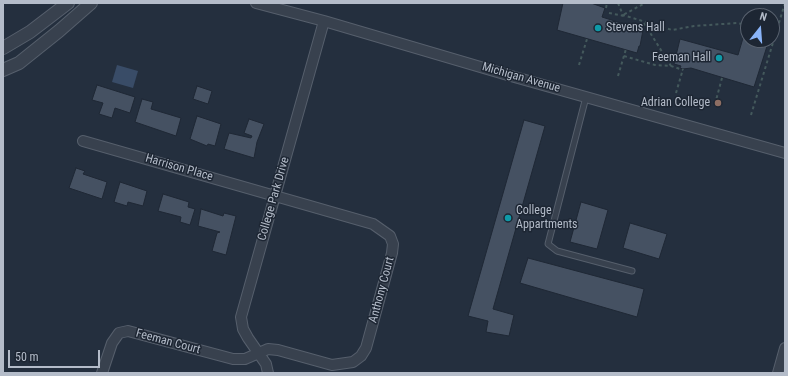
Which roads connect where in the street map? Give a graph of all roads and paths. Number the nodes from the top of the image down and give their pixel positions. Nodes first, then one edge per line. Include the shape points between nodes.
1 (68, 3) edge
2 (91, 3) edge
3 (256, 3) edge
4 (607, 3) edge
5 (618, 3) edge
6 (645, 3) edge
7 (785, 3) edge
8 (606, 8) dead end
9 (609, 13) dead end
10 (623, 15) junction
11 (780, 20) edge
12 (324, 21) junction
13 (644, 23) junction
14 (740, 24) edge
15 (587, 39) dead end
16 (3, 48) edge
17 (772, 48) edge
18 (626, 49) dead end
19 (624, 56) junction
20 (579, 65) dead end
21 (671, 66) junction
22 (3, 70) edge
23 (618, 76) dead end
24 (722, 78) dead end
25 (676, 93) dead end
26 (586, 96) junction
27 (715, 104) dead end
28 (751, 115) dead end
29 (83, 141) dead end
30 (785, 153) edge
31 (275, 196) junction
32 (632, 271) dead end
33 (785, 348) edge
34 (259, 353) junction
35 (102, 373) edge
36 (268, 373) edge
37 (778, 373) edge

1 - 16 street via 30,32
2 - 22 street via 19,62
3 - 12 street, Michigan Avenue
4 - 8 path
5 - 10 path
6 - 10 path
7 - 11 path
9 - 10 path
10 - 13 path
12 - 26 street, Michigan Avenue
12 - 31 street, College Park Drive
13 - 14 path via 672,30 701,25
13 - 21 path
15 - 20 path
17 - 28 path
18 - 19 path
19 - 21 path via 656,66
19 - 23 path
21 - 25 path via 683,70
24 - 27 path
26 - 30 street, Michigan Avenue
26 - 32 lane via 548,244 557,251
29 - 31 street, Harrison Place
31 - 34 street, College Park Drive via 241,317 248,338
31 - 34 street, Anthony Court via 373,224 390,236 392,253 362,356 353,362 332,365 278,350 268,349
33 - 37 street
34 - 35 street, Feeman Court via 245,359 233,359 128,331 119,333 112,343
34 - 36 street, College Park Drive

